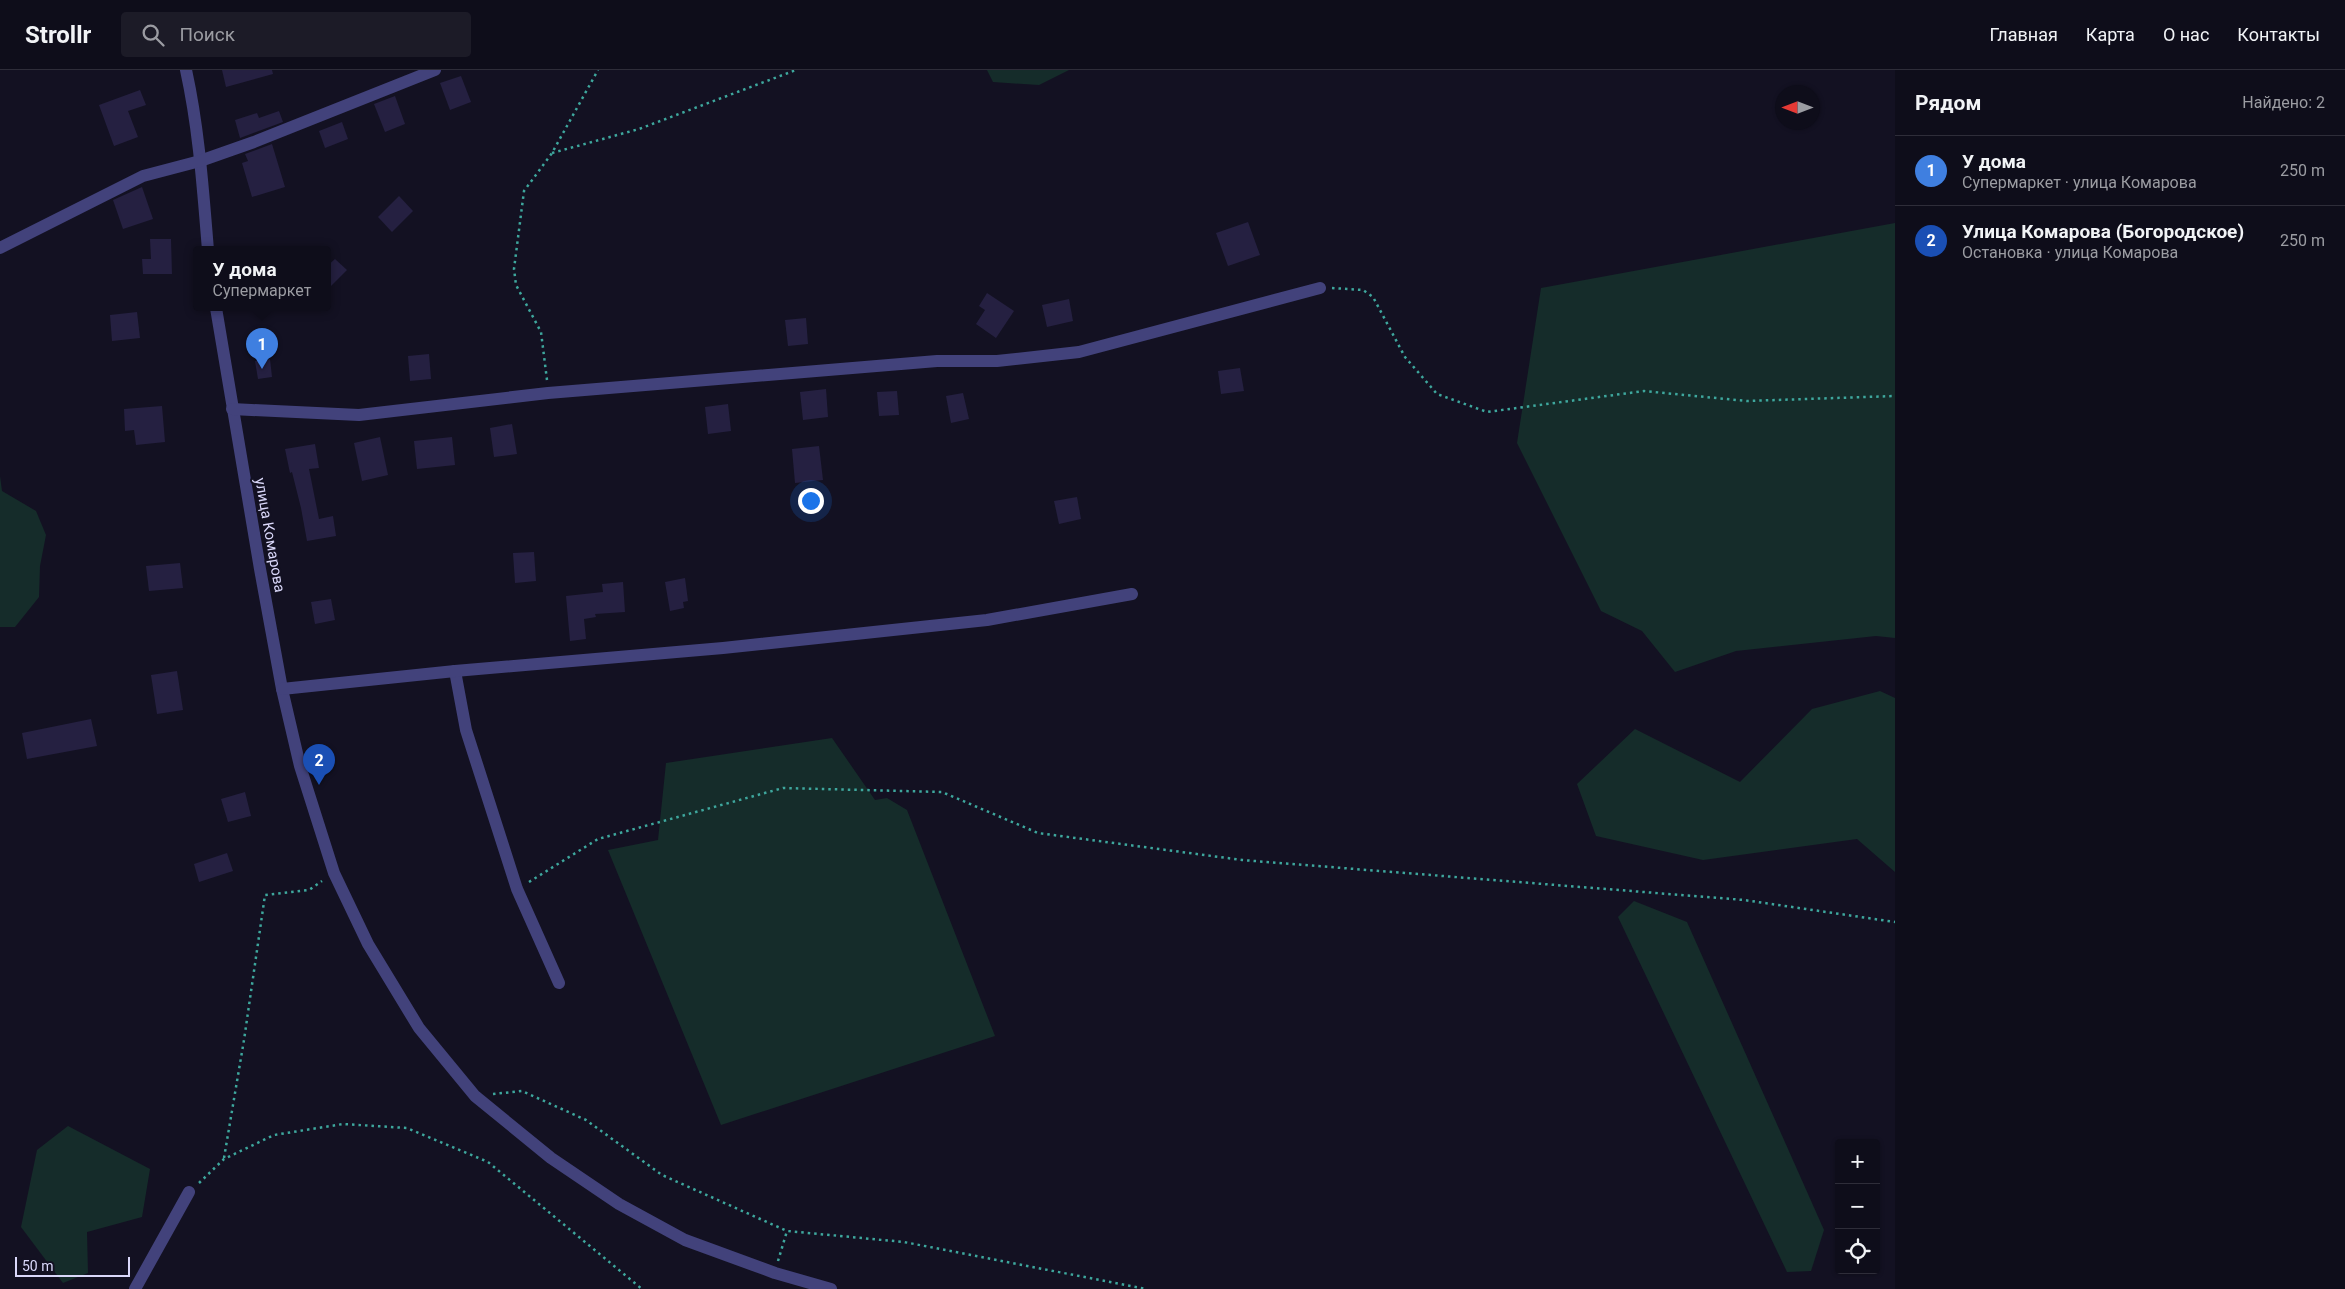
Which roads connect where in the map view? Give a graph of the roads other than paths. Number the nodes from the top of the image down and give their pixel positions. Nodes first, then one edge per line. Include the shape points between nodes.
1 (186, 70) edge
2 (434, 70) edge
3 (200, 161) junction
4 (208, 246) edge
5 (0, 248) edge
6 (1320, 288) road end
7 (216, 311) edge
8 (232, 409) junction
9 (1132, 594) dead end
10 (455, 671) junction
11 (282, 689) junction
12 (559, 983) dead end
13 (189, 1192) road end
14 (135, 1289) edge
15 (831, 1289) edge

1 - 3 street
2 - 3 street
3 - 4 street
3 - 5 street via 143,176
6 - 8 street via 1079,352 997,361 937,362 548,393 360,415
7 - 8 street, улица Комарова
8 - 11 street, улица Комарова
9 - 10 street via 987,620 724,648
10 - 11 street
10 - 12 street via 466,730 517,889
11 - 15 street, улица Комарова via 300,766 334,873 368,944 419,1028 475,1096 552,1158 618,1204 685,1240 775,1273
13 - 14 street

